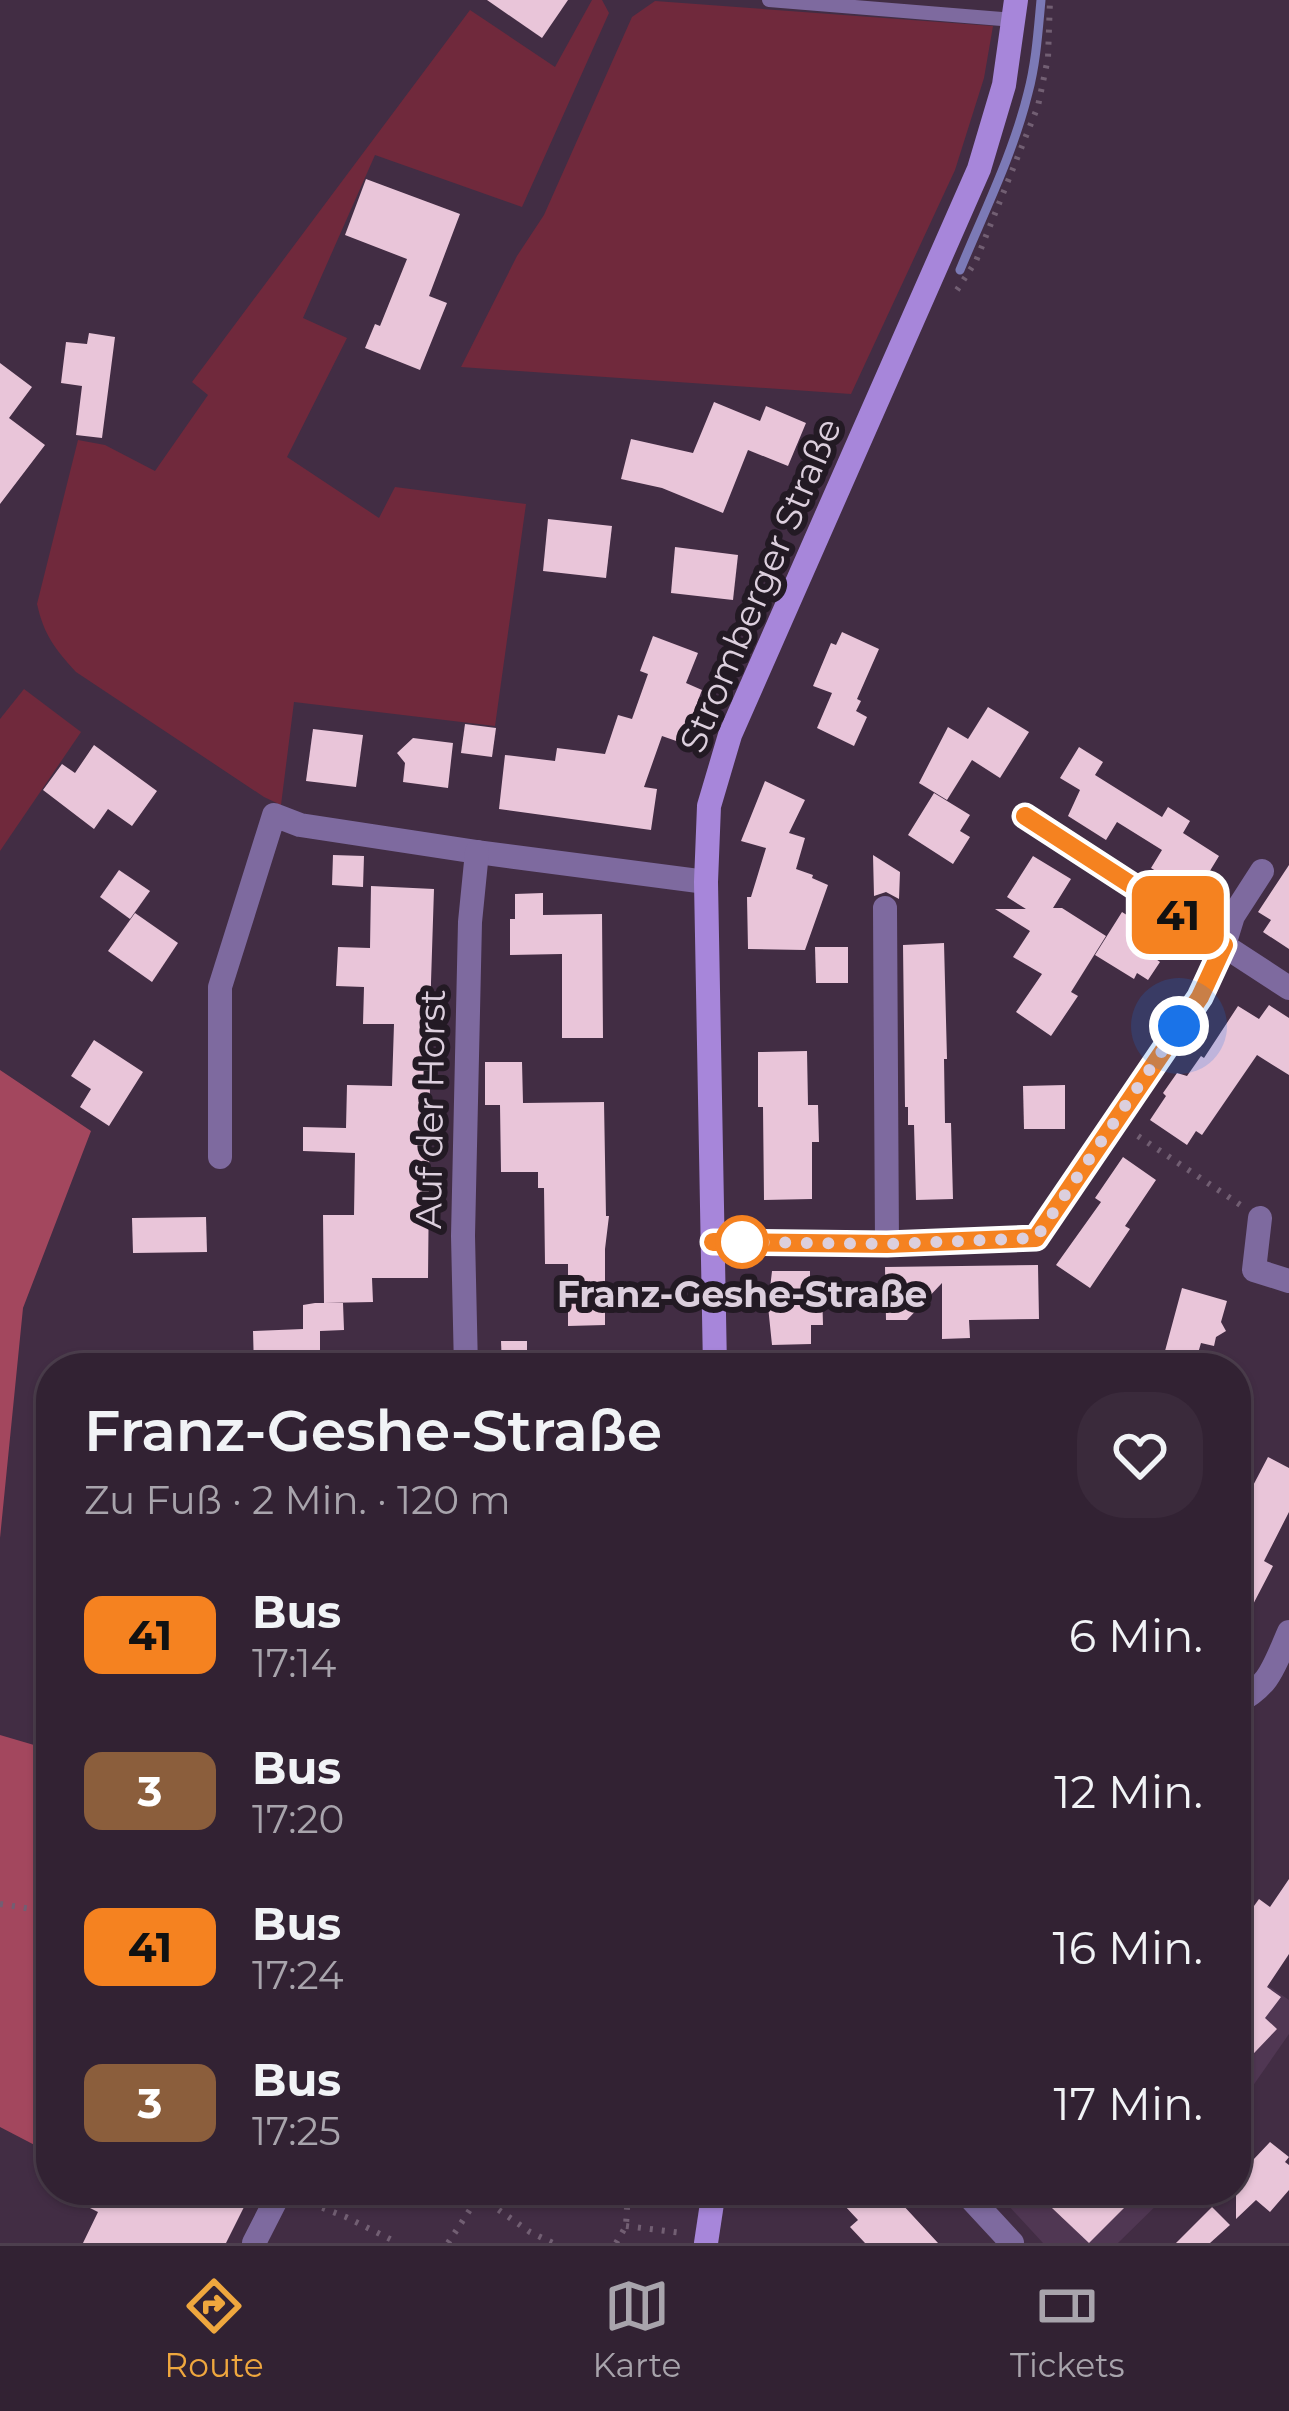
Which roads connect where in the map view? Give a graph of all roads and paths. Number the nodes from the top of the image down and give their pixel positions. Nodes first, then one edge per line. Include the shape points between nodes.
1 (769, 0) edge
2 (1015, 10) edge
3 (1025, 816) dead end
4 (477, 852) junction
5 (1262, 871) dead end
6 (706, 882) junction
7 (885, 908) dead end
8 (1224, 945) junction
9 (1289, 988) edge
10 (1115, 1121) junction
11 (220, 1157) dead end
12 (1260, 1218) joint
13 (713, 1242) junction
14 (887, 1244) junction
15 (1289, 1281) edge
16 (466, 1353) edge
17 (715, 1353) edge
18 (1289, 1633) edge
19 (1251, 1696) edge
20 (0, 1904) edge
21 (36, 1910) edge
22 (273, 2205) edge
23 (313, 2205) edge
24 (473, 2205) edge
25 (496, 2205) edge
26 (627, 2205) edge
27 (712, 2205) edge
28 (977, 2205) edge
29 (626, 2226) junction
30 (707, 2240) edge
31 (254, 2243) edge
32 (398, 2243) edge
33 (448, 2243) edge
34 (554, 2243) edge
35 (616, 2243) edge
36 (1012, 2243) edge

1 - 2 lane
2 - 6 main road, Stromberger Straße via 979,170 730,735 709,806
3 - 8 street
4 - 6 street
4 - 11 street via 274,815 220,987
4 - 16 street, Auf der Horst
5 - 8 street
6 - 13 main road, Stromberger Straße
7 - 14 street
8 - 9 street
8 - 10 street via 1200,997
10 - 12 path
10 - 14 street via 1036,1238
12 - 15 street via 1254,1270
13 - 14 street
13 - 17 main road, Stromberger Straße
18 - 19 street via 1270,1676
20 - 21 path
22 - 31 street
23 - 32 path
24 - 33 path
25 - 34 path
26 - 29 path
27 - 30 main road
28 - 36 street
29 - 30 path
29 - 35 path

